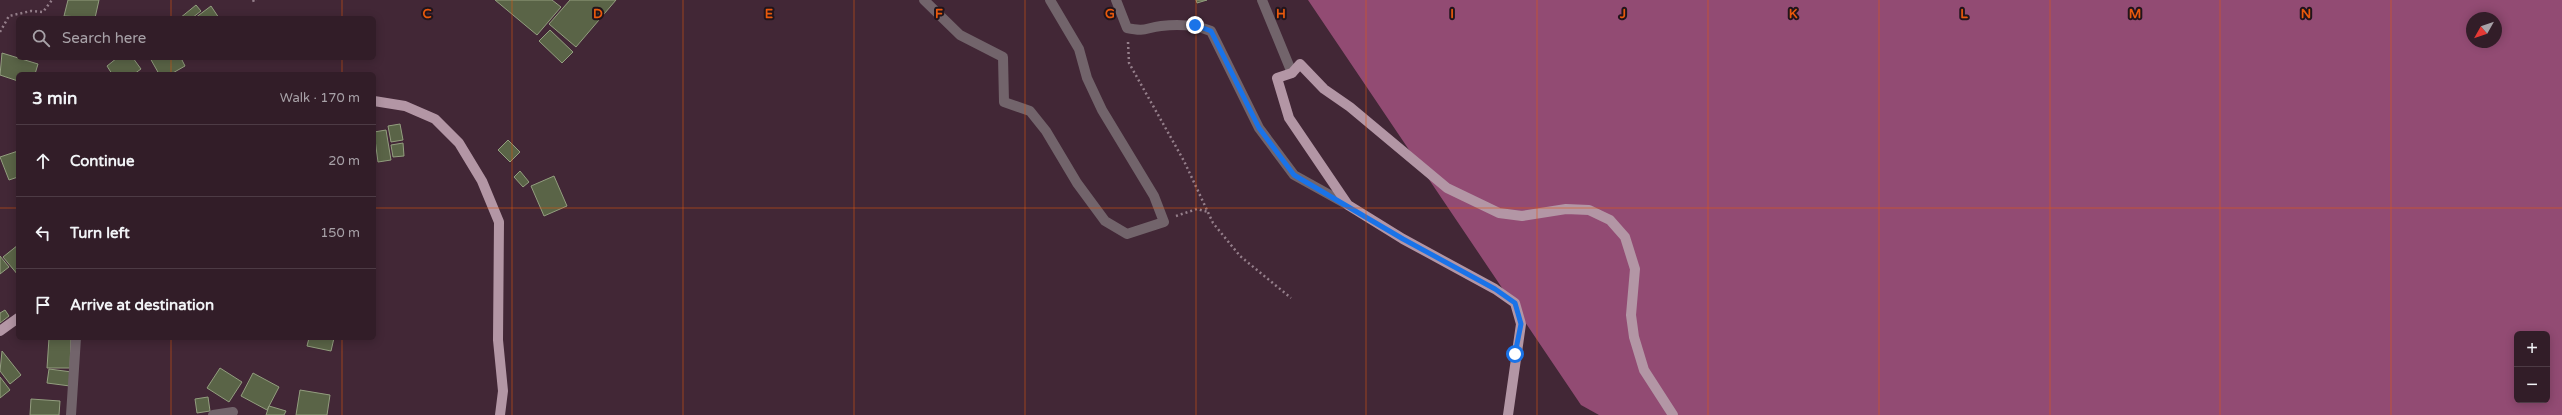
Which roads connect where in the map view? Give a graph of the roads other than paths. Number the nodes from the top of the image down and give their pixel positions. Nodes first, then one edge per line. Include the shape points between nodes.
1 (924, 0) edge
2 (1050, 0) edge
3 (1116, 0) edge
4 (1262, 0) edge
5 (1292, 73) junction
6 (376, 101) edge
7 (1348, 205) junction
8 (16, 319) edge
9 (0, 331) edge
10 (76, 340) edge
11 (233, 412) dead end
12 (71, 415) edge
13 (213, 415) edge
14 (500, 415) edge
15 (1508, 415) edge
16 (1673, 415) edge

1 - 2 street via 960,35 1003,57 1004,102 1030,111 1046,130 1077,183 1105,221 1127,234 1164,222 1154,196 1102,110 1087,78 1079,49
3 - 7 street via 1127,28 1143,31 1161,26 1195,25 1211,31 1259,128 1294,175
4 - 5 street
5 - 7 main road via 1277,78 1289,118
5 - 16 main road via 1300,64 1324,89 1350,107 1448,188 1499,213 1522,216 1566,209 1589,210 1610,220 1625,237 1635,270 1631,315 1634,337 1644,370
6 - 14 main road via 405,106 435,119 459,143 482,181 498,222 498,340 503,391
7 - 15 main road via 1515,303 1521,324
8 - 9 main road
10 - 12 street
11 - 13 street

